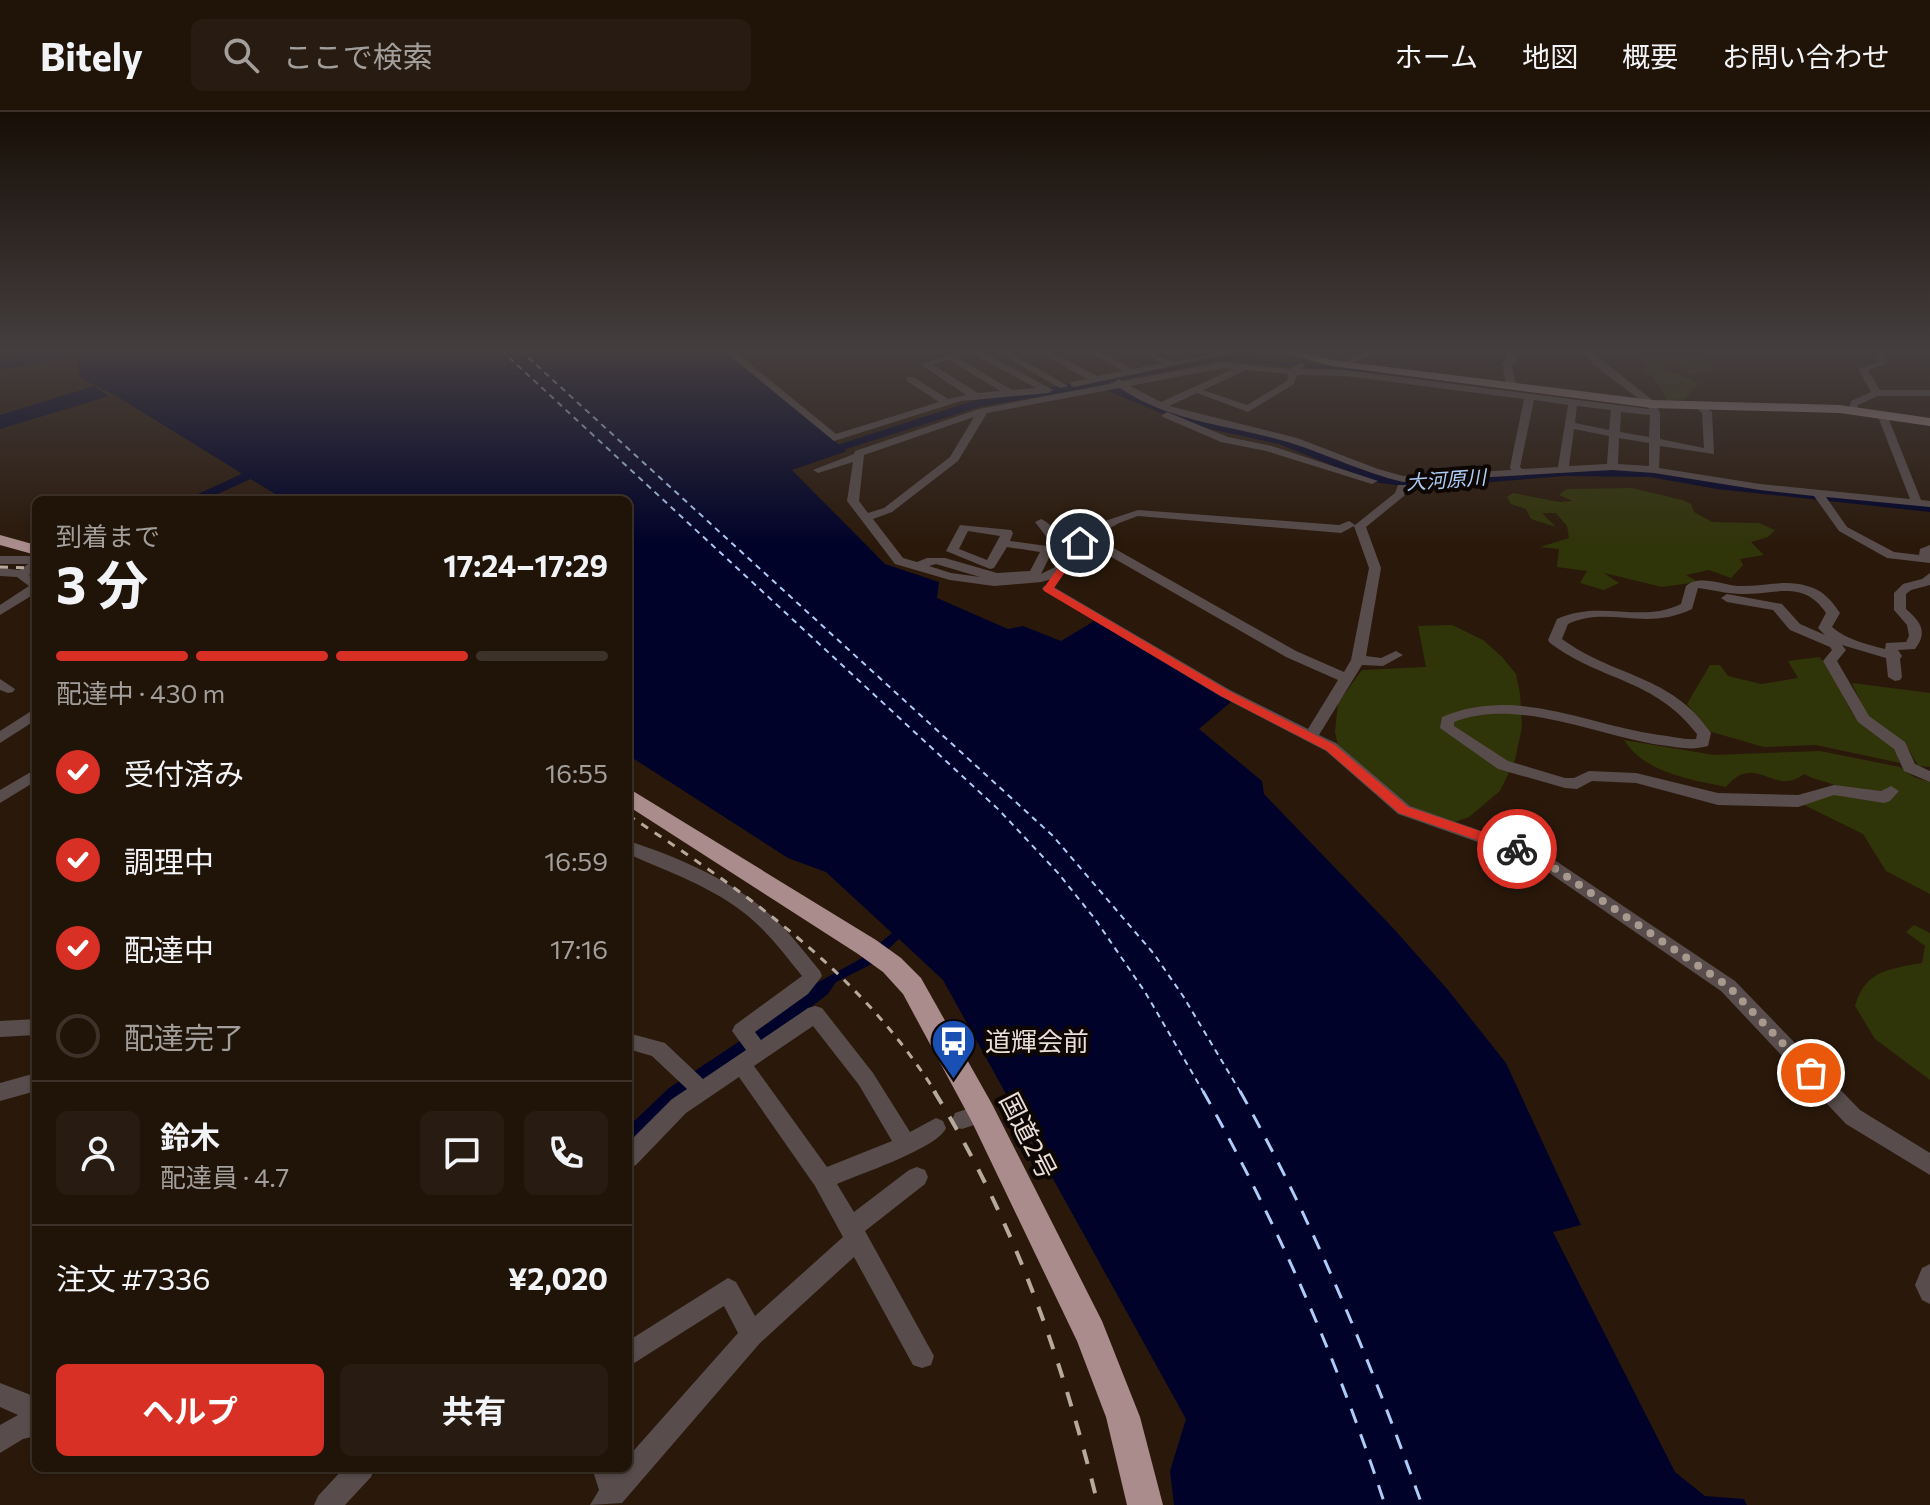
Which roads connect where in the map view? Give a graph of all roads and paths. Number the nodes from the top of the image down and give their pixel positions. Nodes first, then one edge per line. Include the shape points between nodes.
1 (806, 415) edge
2 (906, 415) edge
3 (970, 415) edge
4 (981, 415) edge
5 (1172, 415) edge
6 (1192, 415) edge
7 (1526, 415) edge
8 (1571, 415) edge
9 (1615, 415) edge
10 (1653, 415) edge
11 (1707, 415) edge
12 (1882, 415) edge
13 (1888, 415) edge
14 (1930, 422) edge
15 (1569, 425) junction
16 (1614, 434) junction
17 (1654, 441) junction
18 (859, 456) junction
19 (1612, 467) junction
20 (1563, 468) junction
21 (818, 470) dead end
22 (1654, 470) junction
23 (1518, 471) junction
24 (1354, 472) junction
25 (1400, 482) junction
26 (1818, 493) junction
27 (1924, 504) edge
28 (866, 518) junction
29 (1041, 522) dead end
30 (1349, 525) dead end
31 (1087, 538) junction
32 (0, 540) edge
33 (1003, 543) dead end
34 (32, 549) edge
35 (1075, 552) junction
36 (1929, 557) edge
37 (0, 560) edge
38 (32, 562) edge
39 (918, 566) junction
40 (1066, 567) junction
41 (0, 572) edge
42 (1930, 577) edge
43 (31, 582) edge
44 (1690, 592) junction
45 (0, 611) edge
46 (1396, 655) dead end
47 (1895, 656) junction
48 (1358, 660) junction
49 (1895, 677) dead end
50 (1348, 679) junction
51 (32, 716) edge
52 (1310, 737) junction
53 (0, 738) edge
54 (32, 777) edge
55 (1930, 777) edge
56 (1891, 791) dead end
57 (0, 797) edge
58 (632, 799) edge
59 (632, 849) edge
60 (32, 1027) edge
61 (0, 1029) edge
62 (632, 1042) edge
63 (760, 1052) junction
64 (742, 1065) junction
65 (32, 1083) edge
66 (702, 1091) junction
67 (0, 1092) edge
68 (936, 1128) dead end
69 (906, 1145) junction
70 (632, 1154) edge
71 (1930, 1165) edge
72 (917, 1177) dead end
73 (823, 1179) junction
74 (854, 1234) junction
75 (1930, 1276) edge
76 (1930, 1292) edge
77 (752, 1335) junction
78 (632, 1352) edge
79 (922, 1356) dead end
80 (0, 1395) edge
81 (32, 1408) edge
82 (32, 1424) edge
83 (0, 1440) edge
84 (358, 1472) edge
85 (605, 1472) edge
86 (632, 1472) edge
87 (632, 1472) edge
88 (608, 1499) edge
89 (327, 1505) edge
90 (1145, 1505) edge

1 - 2 street via 834,438
3 - 18 street via 864,449
4 - 28 street via 954,459 888,510
5 - 24 street via 1225,440
6 - 24 street via 1297,441
7 - 23 street
8 - 15 street
9 - 16 street
10 - 17 street
11 - 17 street via 1710,452
12 - 27 street
13 - 14 main road
15 - 16 street
15 - 20 street
16 - 17 street
16 - 19 street
17 - 22 street
18 - 21 street
18 - 28 street via 853,501
19 - 20 street
19 - 22 street
20 - 23 street
22 - 26 street
23 - 25 street
24 - 25 street
25 - 48 street via 1400,494 1360,526 1375,568
26 - 27 street
26 - 36 street via 1843,529 1891,555
28 - 39 street via 899,561
29 - 35 street via 1056,541
30 - 31 street via 1341,529 1138,513
31 - 35 street
31 - 50 street via 1291,654
32 - 34 highway
33 - 39 street via 1047,550 1035,574 1013,578 988,576 942,560
35 - 40 street
37 - 38 street
39 - 40 street via 976,582 1006,583
40 - 52 street via 1045,591
41 - 43 street
42 - 47 street via 1900,593 1900,610 1917,630 1910,646 1891,646
43 - 45 street
44 - 47 street via 1695,584 1742,590 1799,587 1829,604 1833,613 1825,628 1831,634
44 - 55 street via 1777,607 1795,627 1835,644 1839,650 1830,661 1863,719 1900,746 1909,767
44 - 56 street via 1687,606 1670,616 1571,616 1562,622 1555,640 1674,698 1696,720 1703,742 1693,745 1616,733 1547,714 1486,707 1465,710 1447,720 1447,728 1503,765 1565,783 1577,784 1589,776 1636,778 1718,799 1807,800 1834,790 1884,797
46 - 48 street via 1383,662
47 - 49 street
48 - 50 street
50 - 52 street
51 - 53 street
52 - 71 street via 1342,756 1404,810 1538,857 1728,986 1853,1117
54 - 57 street
58 - 90 highway, 国道2号 via 874,952 912,986 972,1116 1090,1333 1123,1417
59 - 63 street via 706,880 745,904 777,931 813,976 742,1031
60 - 61 street
62 - 66 street via 658,1049
63 - 64 street
63 - 69 street via 815,1014 866,1079
64 - 66 street
64 - 73 street
65 - 67 street
66 - 70 street via 679,1106
68 - 69 street
69 - 73 street
72 - 74 street
73 - 74 street
74 - 77 street
74 - 79 street
75 - 76 street
77 - 78 street via 728,1290
77 - 86 street
80 - 81 street
82 - 83 street
84 - 89 street
85 - 88 street
87 - 88 street

